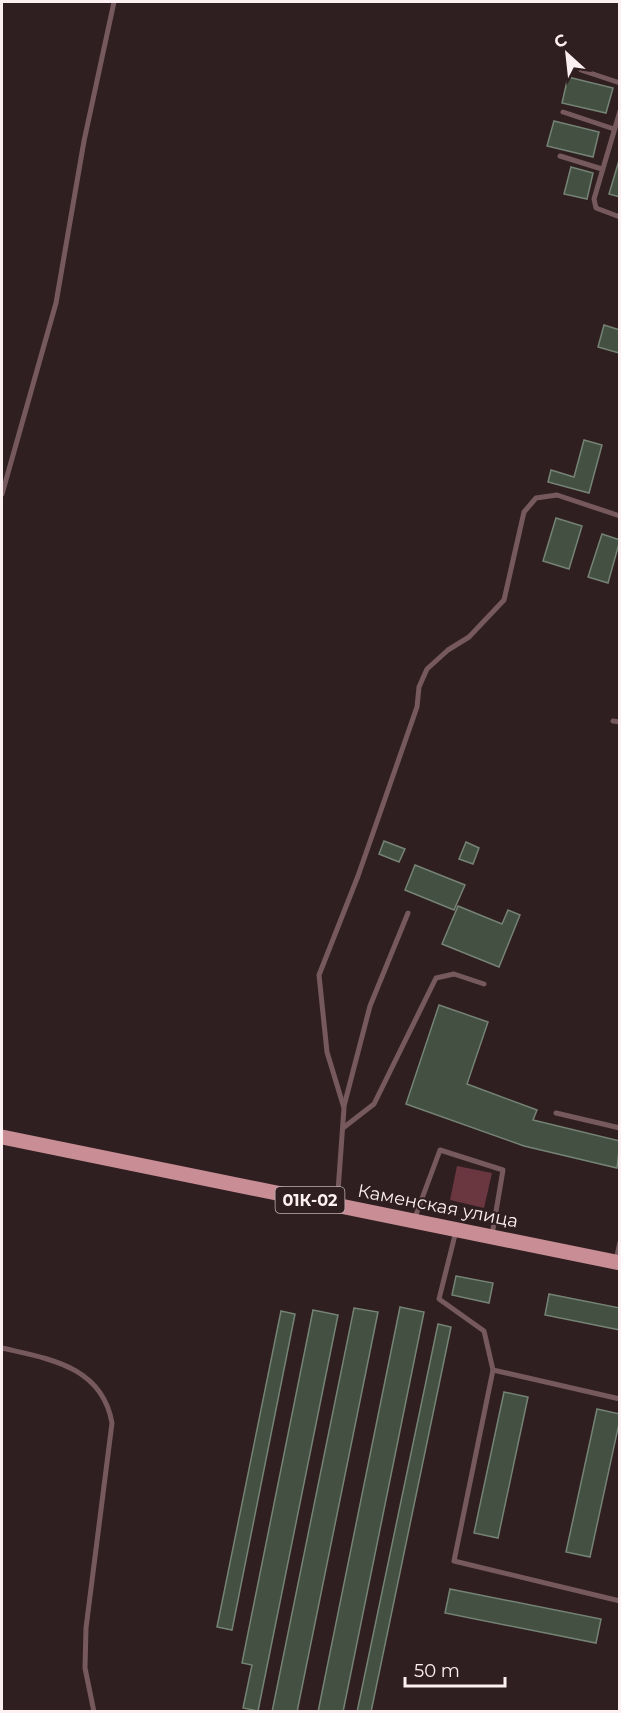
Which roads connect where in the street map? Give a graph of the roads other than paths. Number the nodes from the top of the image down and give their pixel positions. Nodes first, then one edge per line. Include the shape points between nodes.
1 (114, 2) edge
2 (581, 70) dead end
3 (620, 83) edge
4 (620, 111) edge
5 (563, 112) dead end
6 (614, 129) junction
7 (560, 156) dead end
8 (602, 169) junction
9 (620, 217) edge
10 (2, 494) edge
11 (620, 516) edge
12 (408, 913) dead end
13 (484, 984) dead end
14 (344, 1108) junction
15 (556, 1113) dead end
16 (343, 1128) junction
17 (620, 1128) edge
18 (2, 1137) edge
19 (337, 1205) junction
20 (414, 1221) junction
21 (456, 1229) junction
22 (491, 1236) junction
23 (620, 1242) edge
24 (618, 1262) edge
25 (2, 1348) edge
26 (493, 1370) junction
27 (620, 1399) edge
28 (620, 1601) edge
29 (94, 1712) edge

1 - 10 lane via 84,141 56,303
2 - 3 lane
4 - 6 lane
5 - 6 lane
6 - 8 lane
7 - 8 lane
8 - 9 lane via 594,199 596,208
11 - 14 lane via 557,495 536,498 524,512 504,600 470,637 426,669 362,865 318,975 327,1052
12 - 14 lane via 370,1006
13 - 16 lane via 454,974 436,978 374,1104
14 - 16 lane
15 - 17 lane
16 - 19 lane
18 - 19 main road, Каменская улица / 01К-02
19 - 20 main road, Каменская улица / 01К-02
20 - 21 main road, Каменская улица / 01К-02
20 - 22 lane via 440,1150 503,1170
21 - 22 main road, Каменская улица / 01К-02
21 - 26 lane via 439,1299 484,1330
22 - 24 main road, Каменская улица / 01К-02
23 - 24 lane
25 - 29 lane via 62,1362 96,1386 109,1405 112,1423 84,1668
26 - 27 lane
26 - 28 lane via 454,1561

